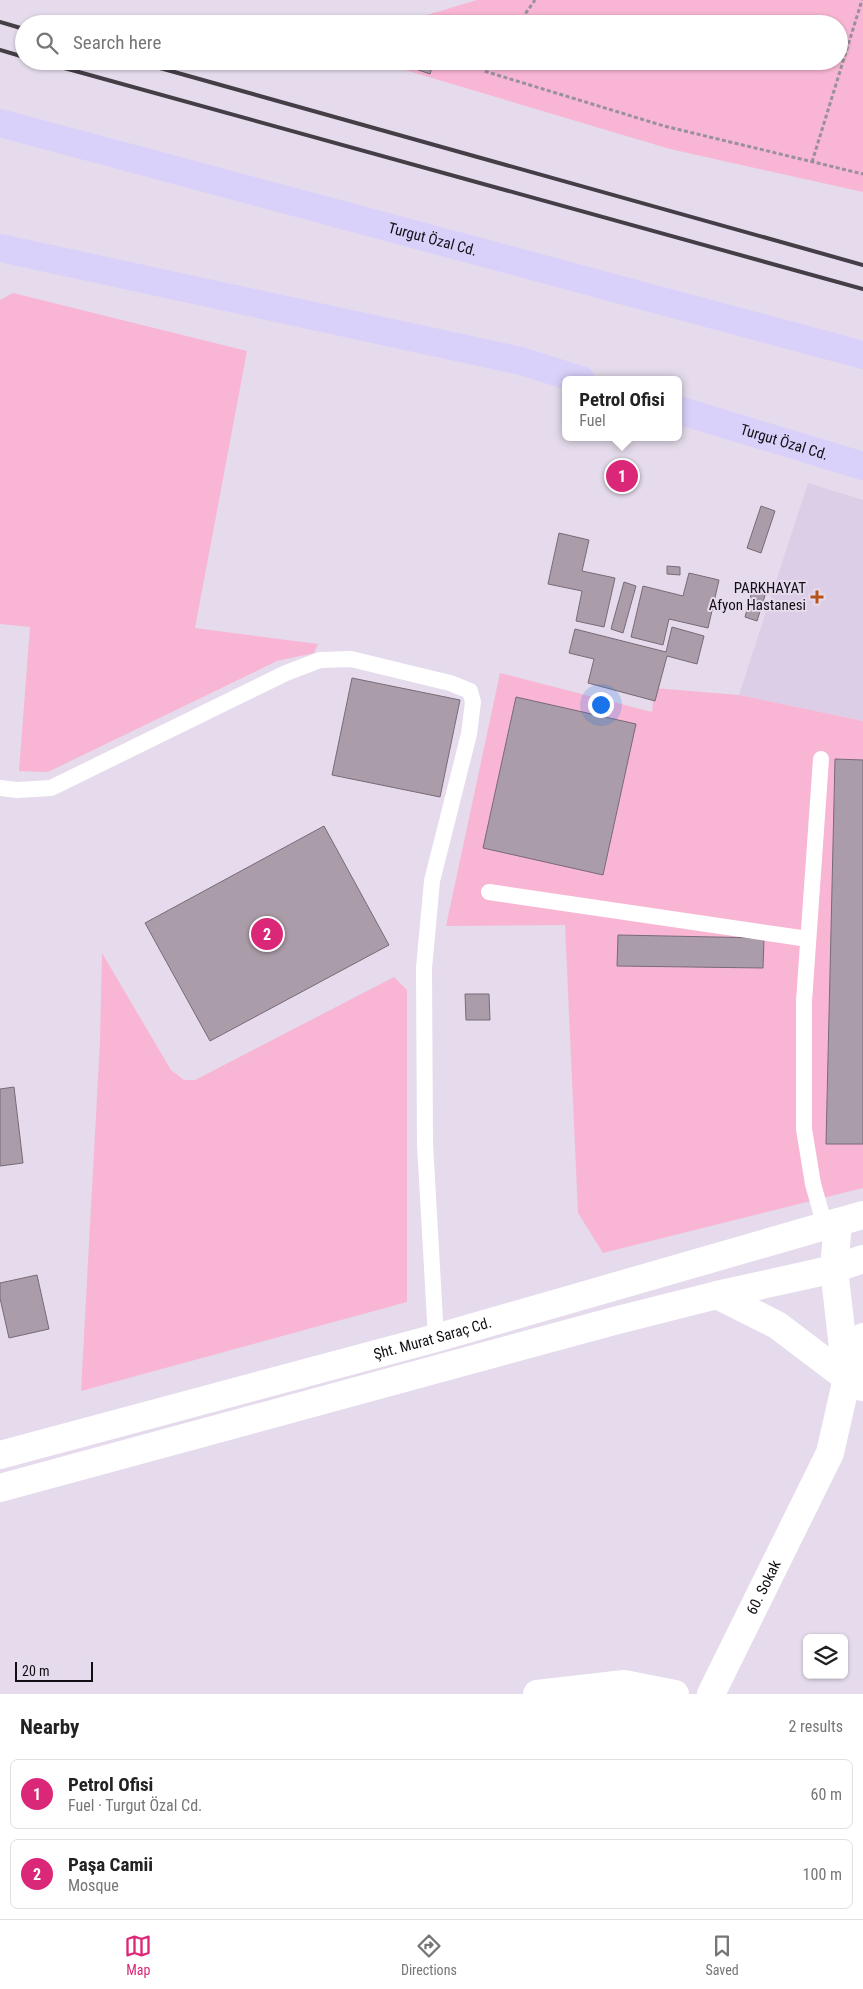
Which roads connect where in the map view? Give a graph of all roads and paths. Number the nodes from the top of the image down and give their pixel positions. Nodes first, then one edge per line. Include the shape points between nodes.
1 (536, 0) edge
2 (862, 0) edge
3 (525, 15) edge
4 (848, 45) edge
5 (485, 70) edge
6 (840, 70) edge
7 (0, 123) edge
8 (812, 162) junction
9 (863, 174) edge
10 (0, 248) edge
11 (863, 355) edge
12 (568, 376) edge
13 (682, 411) edge
14 (863, 466) edge
15 (822, 759) dead end
16 (0, 788) edge
17 (489, 892) dead end
18 (808, 939) junction
19 (842, 1221) edge
20 (863, 1259) edge
21 (834, 1269) junction
22 (717, 1295) junction
23 (436, 1338) junction
24 (861, 1345) edge
25 (855, 1383) edge
26 (0, 1454) edge
27 (0, 1488) edge
28 (537, 1694) edge
29 (675, 1694) edge
30 (711, 1694) edge

1 - 3 path
2 - 4 path
5 - 8 path via 664,126
6 - 8 path
7 - 11 main road, Turgut Özal Cd.
8 - 9 path
10 - 12 main road via 521,361
13 - 14 main road, Turgut Özal Cd.
15 - 18 lane
16 - 23 lane via 51,788 286,673 320,660 351,659 450,683 470,691 473,702 468,734 432,882 424,968 425,1144
17 - 18 lane
18 - 19 lane via 804,1002 804,1129 813,1184
19 - 21 street
19 - 23 street, Şht. Murat Saraç Cd.
20 - 21 street, Şht. Murat Saraç Cd.
21 - 22 street, Şht. Murat Saraç Cd.
21 - 25 street
22 - 25 street via 777,1325
22 - 27 street, Şht. Murat Saraç Cd.
23 - 26 street, Şht. Murat Saraç Cd.
24 - 25 street
25 - 30 street, 60. Sokak via 830,1453
28 - 29 street via 624,1684

